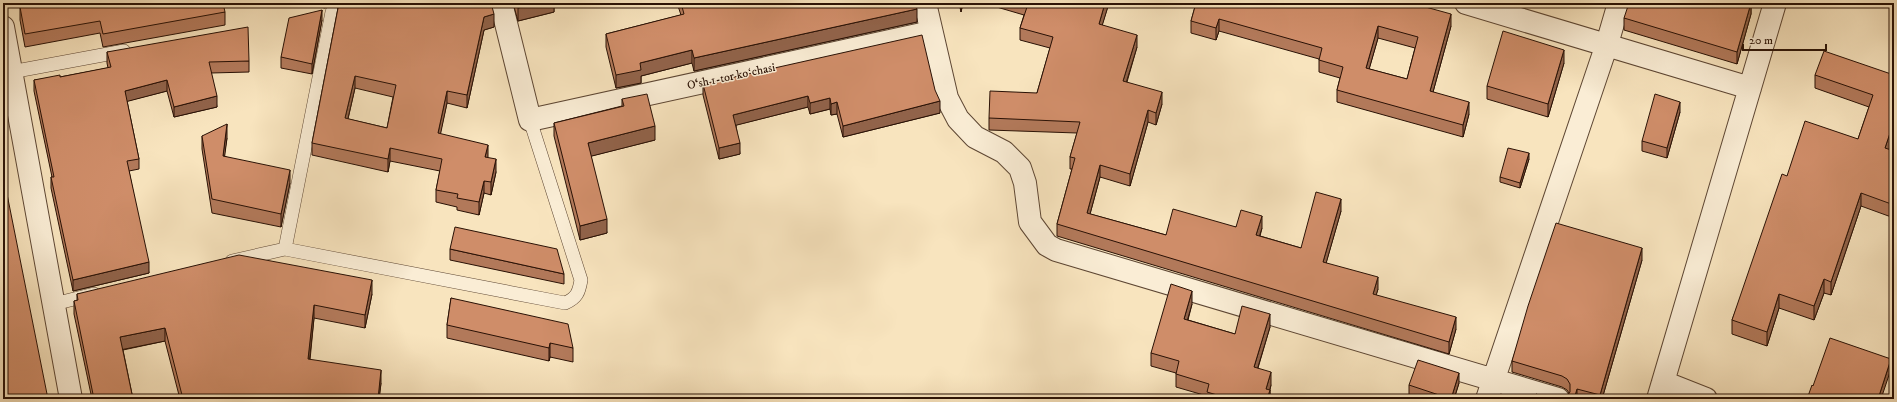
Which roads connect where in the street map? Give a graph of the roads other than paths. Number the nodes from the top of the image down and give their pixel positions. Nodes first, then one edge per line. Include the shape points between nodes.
1 (501, 3) edge
2 (925, 3) edge
3 (1466, 3) edge
4 (1619, 3) edge
5 (1775, 3) edge
6 (332, 12) dead end
7 (3, 27) edge
8 (931, 32) junction
9 (1607, 44) junction
10 (136, 49) edge
11 (11, 72) junction
12 (1750, 88) junction
13 (530, 120) junction
14 (285, 249) junction
15 (216, 265) edge
16 (108, 291) edge
17 (54, 304) junction
18 (1490, 390) edge
19 (1661, 391) edge
20 (72, 399) edge
21 (1558, 399) edge
22 (1706, 399) edge

1 - 13 street
2 - 8 street
3 - 9 street
4 - 9 street
5 - 12 street
6 - 14 lane
7 - 11 street
8 - 13 street, O‘sh 1-tor koʻchasi
8 - 18 street via 947,98 958,119 975,137 1004,152 1020,168 1025,183 1030,222 1047,245
9 - 12 street
9 - 18 street
10 - 11 lane
11 - 17 street
12 - 19 street
13 - 14 lane via 581,280 579,292 573,300 565,303
14 - 15 lane
16 - 17 lane
17 - 20 street
18 - 21 street
19 - 22 street

